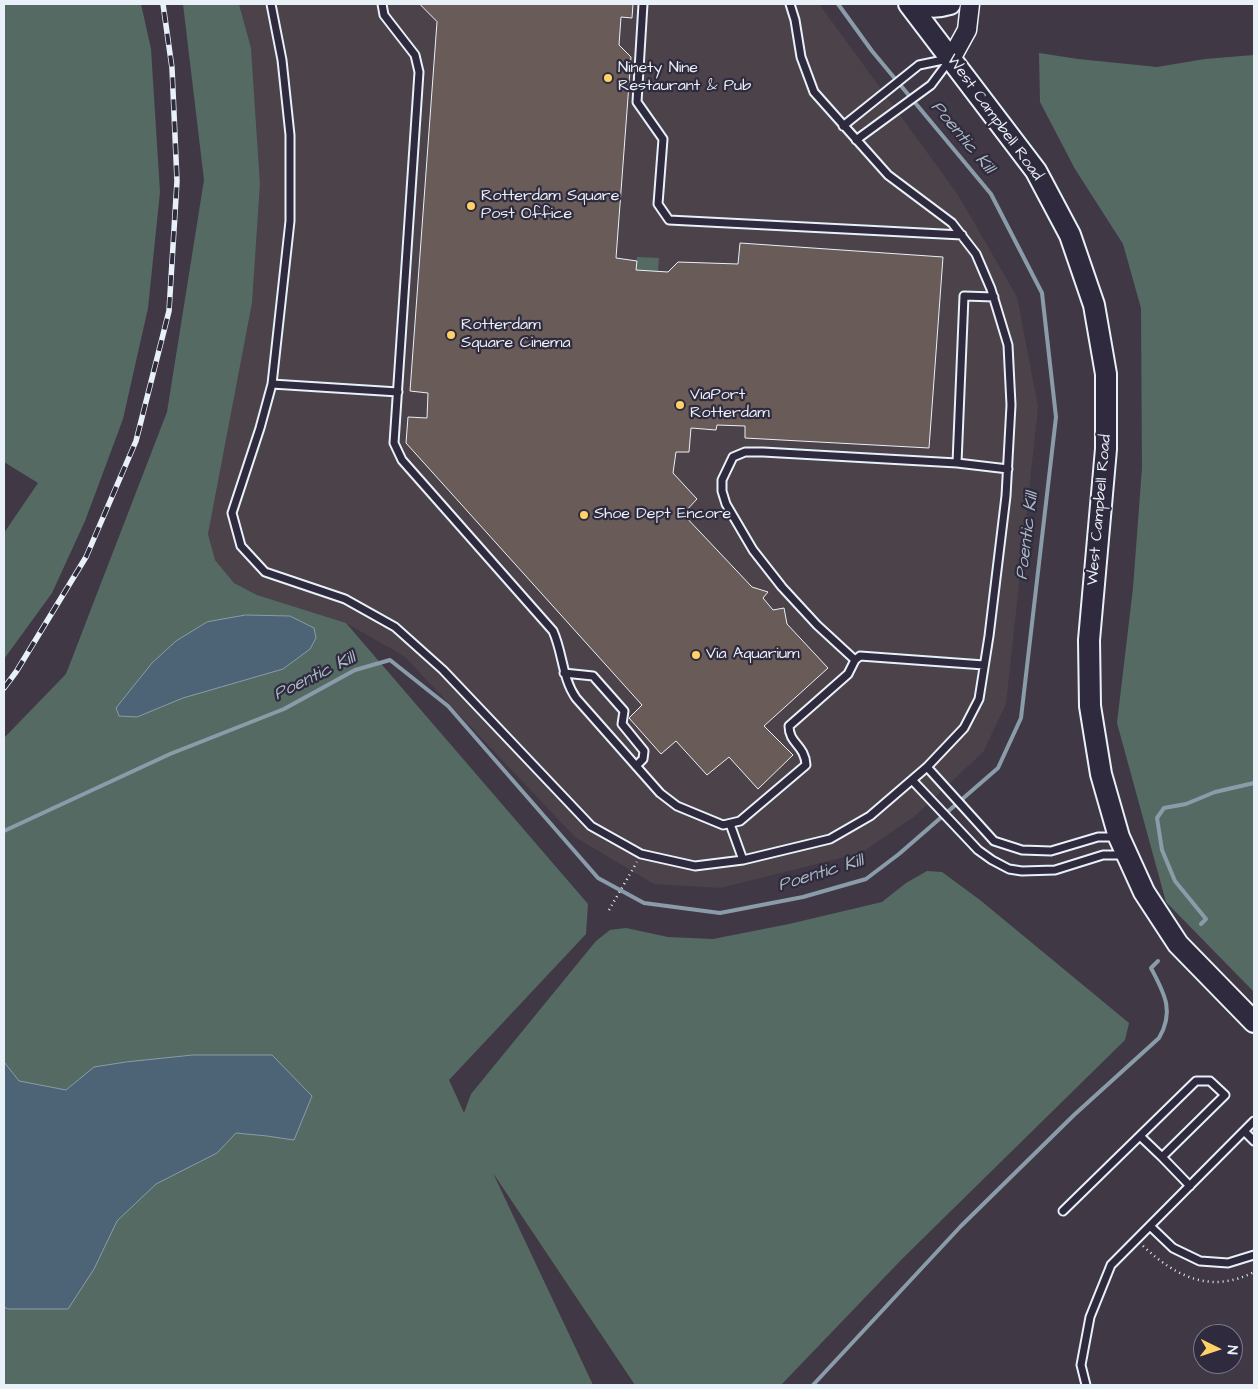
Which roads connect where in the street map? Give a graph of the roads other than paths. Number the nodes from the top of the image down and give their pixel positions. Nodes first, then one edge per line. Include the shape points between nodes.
1 (271, 4) edge
2 (382, 4) edge
3 (643, 4) edge
4 (790, 4) edge
5 (909, 4) edge
6 (915, 4) edge
7 (950, 4) edge
8 (970, 4) edge
9 (951, 59) junction
10 (843, 126) junction
11 (856, 140) junction
12 (962, 235) junction
13 (994, 297) junction
14 (272, 384) junction
15 (398, 392) junction
16 (957, 463) junction
17 (1008, 468) junction
18 (855, 660) junction
19 (984, 664) junction
20 (564, 673) junction
21 (636, 766) junction
22 (927, 767) junction
23 (912, 780) junction
24 (730, 824) junction
25 (1123, 846) junction
26 (743, 860) junction
27 (1254, 1022) edge
28 (1254, 1121) edge
29 (1244, 1132) junction
30 (1140, 1136) junction
31 (1254, 1141) edge
32 (1162, 1157) junction
33 (1190, 1186) junction
34 (1064, 1211) dead end
35 (1150, 1226) junction
36 (1254, 1255) edge
37 (1086, 1385) edge

1 - 14 lane via 282,60 290,135 290,221
2 - 15 lane via 384,15 415,55 419,72
3 - 12 lane via 637,102 663,139 658,204 669,220
4 - 10 lane via 801,57 814,92
5 - 9 main road, West Campbell Road
6 - 7 main road via 938,8
8 - 9 street via 967,30
9 - 10 lane via 919,65
9 - 11 lane via 931,85
9 - 25 main road, West Campbell Road via 1036,171 1070,235 1094,305 1106,374 1106,449 1089,640 1090,706 1101,774
10 - 11 lane
11 - 12 lane via 888,175 952,223
12 - 13 lane via 976,254
13 - 16 lane via 964,296
13 - 17 lane via 1008,345 1011,405
14 - 15 lane
14 - 26 lane via 232,513 241,546 265,572 345,599 396,627 443,670 591,826 641,854 695,866
15 - 20 lane via 394,443 402,460 553,631
16 - 17 lane
16 - 18 lane via 745,452 733,457 722,480 722,492 753,550 817,625
17 - 19 lane
18 - 19 lane via 860,656
18 - 24 lane via 848,674 789,726 789,735 806,755 806,765 740,821
19 - 22 lane via 979,699 964,728
20 - 21 lane via 576,698
20 - 21 lane via 593,676 624,710 622,724 644,751 643,759
21 - 24 lane via 660,793 677,806 723,825
22 - 23 lane
22 - 25 lane via 994,841 1022,850 1051,851 1098,836
23 - 25 lane via 978,850 1009,869 1055,870
23 - 26 lane via 870,816 830,839
24 - 26 lane
25 - 27 main road, West Campbell Road via 1144,892 1178,944
28 - 29 lane
29 - 31 lane
29 - 33 lane
30 - 32 lane
30 - 32 lane via 1196,1081 1210,1081 1217,1086 1225,1096
30 - 34 lane
32 - 33 lane
33 - 35 lane
35 - 36 lane via 1173,1248 1200,1261 1228,1263
35 - 37 lane via 1112,1265 1090,1316 1082,1365

